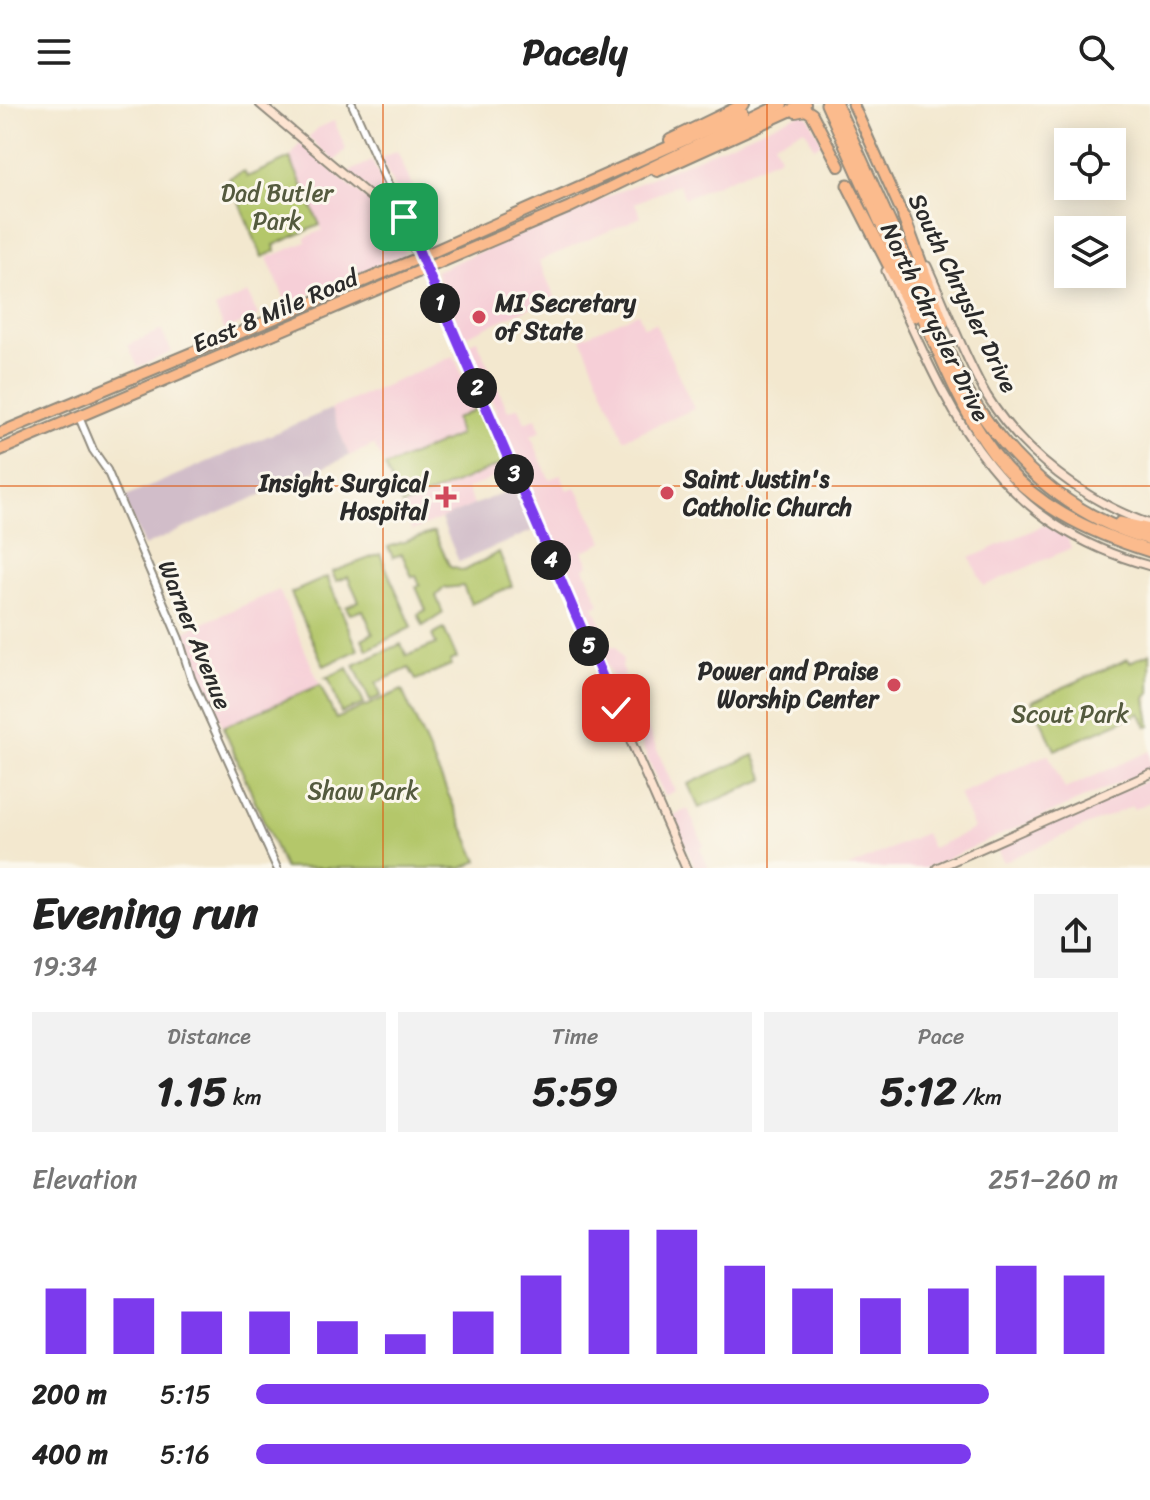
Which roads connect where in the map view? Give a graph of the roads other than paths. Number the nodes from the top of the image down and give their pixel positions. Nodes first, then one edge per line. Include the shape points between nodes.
1 (260, 104) edge
2 (352, 104) edge
3 (744, 104) edge
4 (767, 104) edge
5 (782, 104) edge
6 (805, 104) edge
7 (813, 104) edge
8 (827, 104) edge
9 (836, 104) edge
10 (853, 104) edge
11 (778, 116) junction
12 (715, 131) junction
13 (839, 166) junction
14 (619, 167) junction
15 (589, 180) junction
16 (848, 185) junction
17 (564, 192) junction
18 (592, 197) junction
19 (396, 204) junction
20 (556, 213) junction
21 (392, 215) junction
22 (904, 218) junction
23 (404, 220) junction
24 (530, 224) junction
25 (425, 263) junction
26 (352, 284) junction
27 (310, 301) junction
28 (349, 302) junction
29 (310, 319) junction
30 (255, 325) junction
31 (231, 335) junction
32 (261, 339) junction
33 (236, 350) junction
34 (955, 392) junction
35 (85, 397) junction
36 (59, 408) junction
37 (979, 412) junction
38 (84, 415) junction
39 (63, 424) junction
40 (0, 433) edge
41 (0, 450) edge
42 (1081, 511) junction
43 (1150, 527) edge
44 (1150, 539) edge
45 (1150, 554) edge
46 (1150, 566) edge
47 (1150, 774) edge
48 (277, 868) edge
49 (686, 868) edge
50 (937, 868) edge

1 - 21 main road
2 - 19 street
3 - 14 highway, East 8 Mile Road
4 - 12 highway, East 8 Mile Road
5 - 12 highway, East 8 Mile Road
6 - 11 highway
7 - 13 main road, North Chrysler Drive
8 - 34 highway
9 - 37 highway
10 - 22 main road, South Chrysler Drive
11 - 13 highway via 810,111
11 - 18 highway
12 - 14 highway, East 8 Mile Road
12 - 18 highway, East 8 Mile Road
13 - 16 main road, North Chrysler Drive
14 - 15 highway, East 8 Mile Road
15 - 17 highway, East 8 Mile Road
15 - 20 highway via 594,191
16 - 34 highway
16 - 46 main road, North Chrysler Drive via 942,395 986,462 1055,523 1104,550
17 - 24 highway via 526,213
17 - 25 highway, East 8 Mile Road via 505,217 507,229
18 - 20 highway, East 8 Mile Road
19 - 21 street
19 - 23 street
20 - 24 highway, East 8 Mile Road
21 - 23 main road
21 - 25 main road
22 - 37 highway
22 - 43 main road, South Chrysler Drive via 978,379 999,412 1064,478
23 - 25 main road
24 - 25 highway, East 8 Mile Road
25 - 26 highway, East 8 Mile Road
25 - 28 highway, East 8 Mile Road
25 - 49 main road
26 - 27 highway, East 8 Mile Road
26 - 28 highway via 334,297 339,305
27 - 29 highway
27 - 30 highway, East 8 Mile Road
28 - 29 highway, East 8 Mile Road
29 - 32 highway, East 8 Mile Road
30 - 31 highway, East 8 Mile Road
30 - 32 highway via 254,333
31 - 33 highway
31 - 35 highway, East 8 Mile Road
32 - 33 highway, East 8 Mile Road
33 - 38 highway, East 8 Mile Road
34 - 45 highway via 978,435 1042,502 1105,537
35 - 36 highway, East 8 Mile Road
35 - 38 highway
36 - 39 highway via 65,415
36 - 40 highway, East 8 Mile Road
37 - 42 highway via 1032,475
38 - 39 highway, East 8 Mile Road
38 - 48 street, Warner Avenue via 93,450 107,470
39 - 41 highway, East 8 Mile Road
42 - 43 highway
42 - 44 highway
47 - 50 main road

